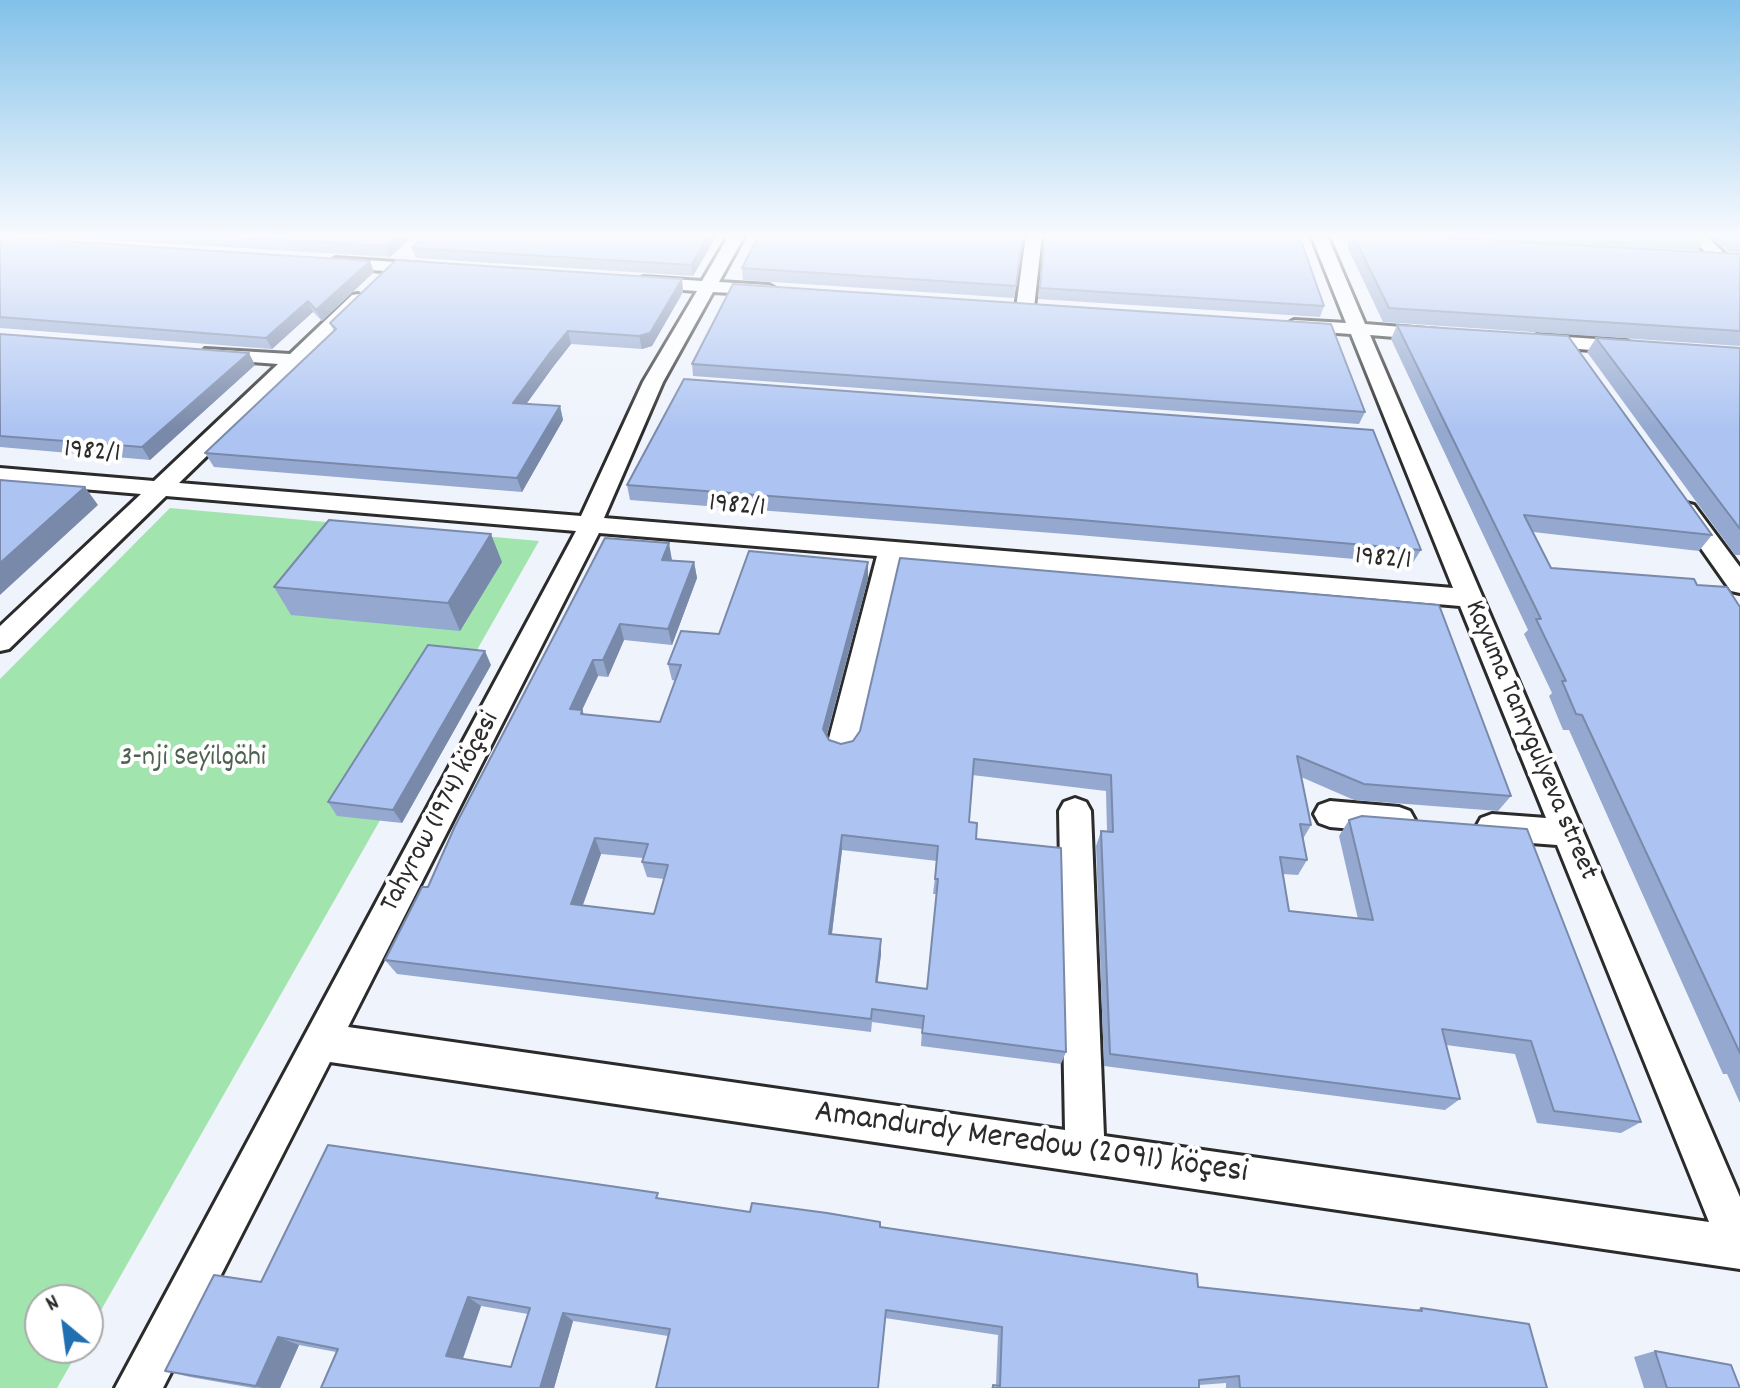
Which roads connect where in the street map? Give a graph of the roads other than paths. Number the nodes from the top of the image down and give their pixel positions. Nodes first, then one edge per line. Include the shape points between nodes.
1 (358, 300) edge
2 (699, 300) edge
3 (1026, 300) edge
4 (1347, 300) edge
5 (1025, 308) edge
6 (1278, 324) edge
7 (1357, 329) junction
8 (1447, 335) edge
9 (1522, 340) edge
10 (1567, 343) junction
11 (1646, 348) edge
12 (187, 351) edge
13 (295, 360) junction
14 (1585, 368) edge
15 (653, 382) junction
16 (684, 384) edge
17 (1372, 435) edge
18 (1404, 438) junction
19 (0, 475) edge
20 (159, 490) junction
21 (1676, 496) edge
22 (590, 526) junction
23 (890, 551) junction
24 (1740, 585) edge
25 (1469, 598) junction
26 (0, 642) edge
27 (842, 746) edge
28 (1075, 811) dead end
29 (1330, 814) dead end
30 (1425, 822) edge
31 (1457, 824) edge
32 (1567, 833) junction
33 (322, 1042) junction
34 (1085, 1153) junction
35 (1740, 1248) edge
36 (138, 1388) edge

1 - 13 street
2 - 15 street, Tahyrow (1974) köçesi
3 - 5 street
4 - 7 street, Kayuma Tanrygulyeva street
6 - 7 street
7 - 8 street
7 - 18 street, Kayuma Tanrygulyeva street
9 - 10 street
10 - 11 street
10 - 14 street
12 - 13 street
13 - 20 street
15 - 16 street
15 - 22 street, Tahyrow (1974) köçesi
17 - 18 street
18 - 25 street, Kayuma Tanrygulyeva street
19 - 20 street, 1982/1
20 - 22 street, 1982/1
20 - 26 street
21 - 24 street
22 - 23 street, 1982/1
22 - 33 street, Tahyrow (1974) köçesi
23 - 25 street, 1982/1
23 - 27 street
25 - 32 street, Kayuma Tanrygulyeva street
28 - 34 street
29 - 30 street
31 - 32 street
32 - 35 street, Kayuma Tanrygulyeva street
33 - 34 street, Amandurdy Meredow (2091) köçesi
33 - 36 street, Tahyrow (1974) köçesi
34 - 35 street, Amandurdy Meredow (2091) köçesi

